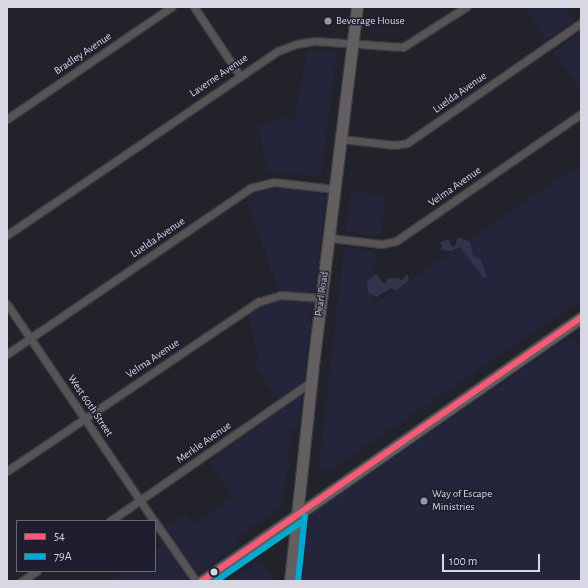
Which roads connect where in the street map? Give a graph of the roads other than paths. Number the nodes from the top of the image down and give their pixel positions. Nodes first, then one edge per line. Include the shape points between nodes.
1 (171, 7) edge
2 (194, 7) edge
3 (357, 7) edge
4 (466, 7) edge
5 (581, 23) edge
6 (354, 43) junction
7 (240, 76) junction
8 (581, 114) edge
9 (7, 119) edge
10 (341, 139) junction
11 (335, 189) junction
12 (7, 235) edge
13 (330, 238) junction
14 (322, 298) junction
15 (7, 304) edge
16 (581, 318) edge
17 (30, 338) junction
18 (7, 354) edge
19 (311, 382) junction
20 (85, 418) junction
21 (7, 471) edge
22 (140, 501) junction
23 (297, 515) junction
24 (112, 520) edge
25 (154, 520) edge
26 (156, 523) edge
27 (36, 572) edge
28 (22, 581) edge
29 (196, 581) edge
30 (202, 581) edge
31 (290, 581) edge

1 - 9 street, Bradley Avenue
2 - 7 street
3 - 6 main road, Pearl Road
4 - 6 street, Laverne Avenue via 408,46 400,48
5 - 10 street, Luelda Avenue via 407,143 395,146
6 - 7 street, Laverne Avenue via 316,41 296,44 269,56
6 - 10 main road, Pearl Road
7 - 12 street, Laverne Avenue
8 - 13 street, Velma Avenue via 396,241 382,244
10 - 11 main road, Pearl Road
11 - 13 main road, Pearl Road
11 - 17 street, Luelda Avenue via 274,182 250,188
13 - 14 main road, Pearl Road
14 - 19 main road, Pearl Road
14 - 20 street, Velma Avenue via 281,295 258,302
15 - 17 street, West 60th Street
16 - 23 main road
17 - 18 street, Luelda Avenue
17 - 20 street, West 60th Street
19 - 22 street, Merkle Avenue
19 - 23 main road, Pearl Road
20 - 21 street, Velma Avenue
20 - 22 street, West 60th Street
22 - 24 street, Merkle Avenue
22 - 25 street, West 60th Street
23 - 30 main road
23 - 31 main road, Pearl Road
26 - 29 street, West 60th Street
27 - 28 street

